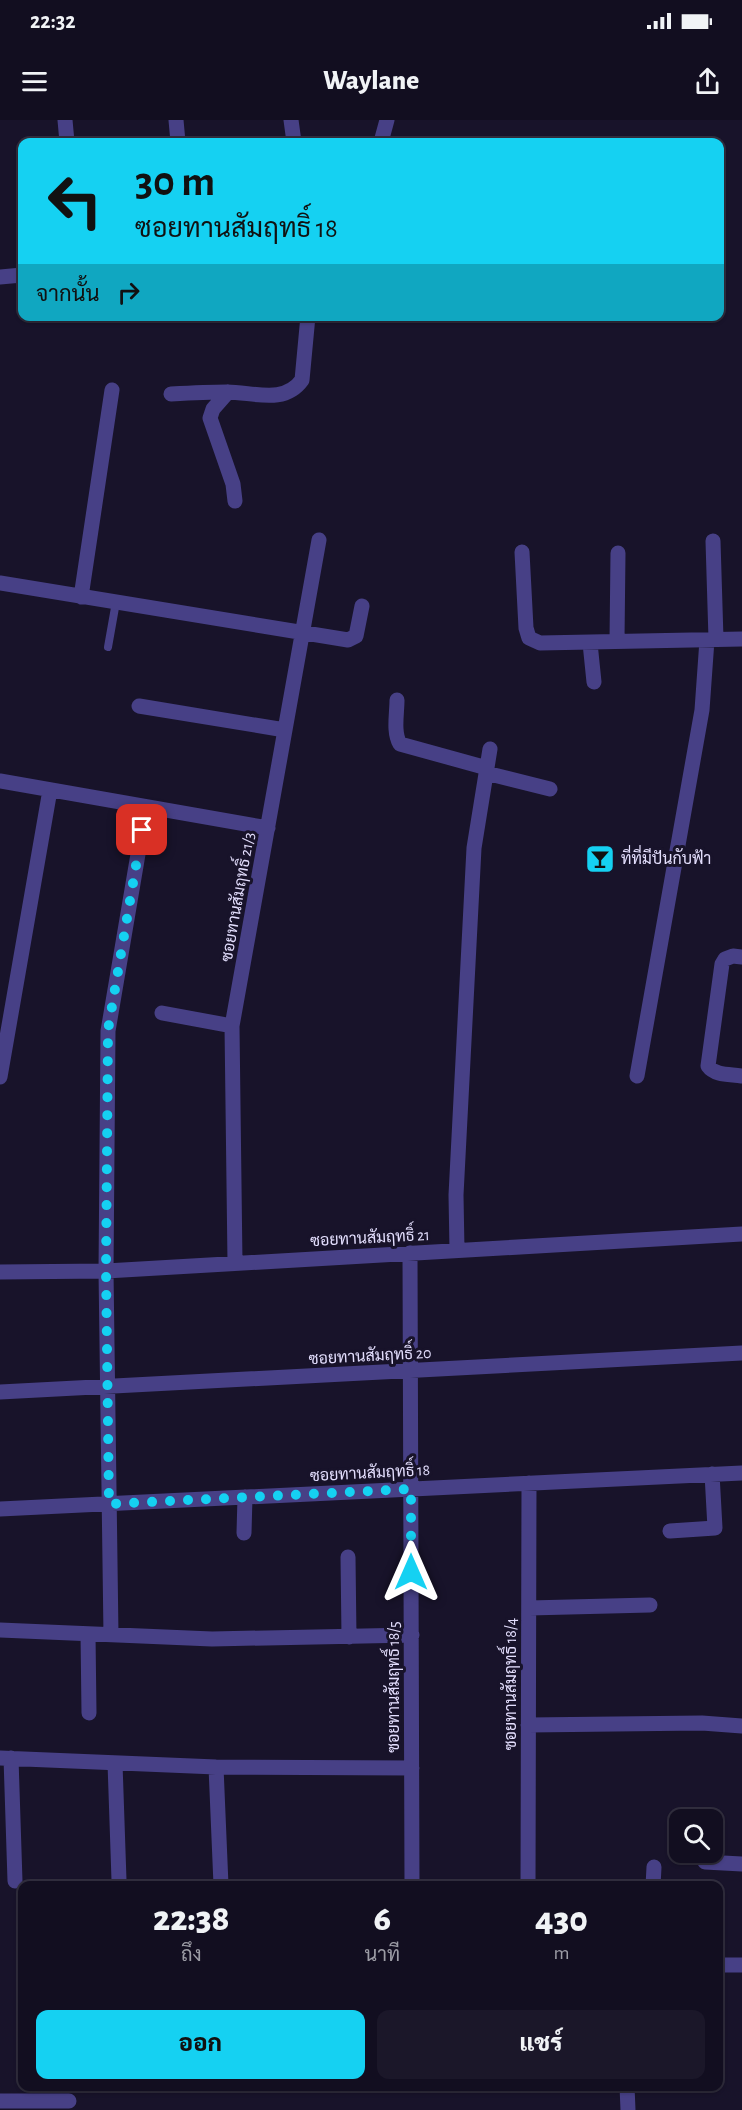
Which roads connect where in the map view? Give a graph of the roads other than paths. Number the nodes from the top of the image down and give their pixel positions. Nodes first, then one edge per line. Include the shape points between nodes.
1 (64, 120) edge
2 (176, 120) edge
3 (291, 120) edge
4 (387, 120) edge
5 (66, 138) edge
6 (178, 138) edge
7 (293, 138) edge
8 (382, 138) edge
9 (18, 275) edge
10 (0, 277) edge
11 (308, 321) edge
12 (112, 390) dead end
13 (228, 392) junction
14 (171, 394) dead end
15 (235, 501) dead end
16 (319, 540) dead end
17 (713, 541) dead end
18 (522, 552) dead end
19 (618, 553) dead end
20 (0, 583) edge
21 (81, 597) junction
22 (116, 602) junction
23 (362, 606) dead end
24 (302, 632) junction
25 (742, 639) edge
26 (616, 640) junction
27 (711, 640) junction
28 (590, 643) junction
29 (108, 647) dead end
30 (594, 682) dead end
31 (397, 700) dead end
32 (139, 706) dead end
33 (285, 730) junction
34 (490, 749) dead end
35 (487, 771) junction
36 (0, 781) edge
37 (550, 789) dead end
38 (50, 790) junction
39 (146, 807) junction
40 (268, 828) junction
41 (742, 957) edge
42 (162, 1013) dead end
43 (232, 1026) junction
44 (637, 1076) dead end
45 (742, 1076) edge
46 (0, 1077) edge
47 (742, 1234) edge
48 (457, 1250) junction
49 (410, 1253) junction
50 (235, 1263) junction
51 (106, 1271) junction
52 (0, 1272) edge
53 (742, 1353) edge
54 (411, 1371) junction
55 (107, 1388) junction
56 (0, 1392) edge
57 (742, 1473) edge
58 (712, 1474) junction
59 (529, 1483) junction
60 (411, 1489) junction
61 (245, 1497) junction
62 (109, 1504) junction
63 (0, 1509) edge
64 (670, 1531) dead end
65 (244, 1533) dead end
66 (348, 1557) dead end
67 (650, 1605) dead end
68 (529, 1608) junction
69 (0, 1630) edge
70 (87, 1634) junction
71 (111, 1635) junction
72 (412, 1635) junction
73 (349, 1637) junction
74 (89, 1713) dead end
75 (528, 1725) junction
76 (742, 1726) edge
77 (6, 1758) edge
78 (115, 1763) junction
79 (216, 1767) junction
80 (412, 1768) junction
81 (723, 1863) edge
82 (742, 1864) edge
83 (654, 1867) dead end
84 (119, 1880) dead end
85 (15, 1881) dead end
86 (221, 1881) edge
87 (412, 1881) edge
88 (528, 1881) edge
89 (653, 1881) edge
90 (723, 1965) edge
91 (742, 1965) edge
92 (627, 2091) edge
93 (0, 2101) edge
94 (69, 2101) dead end
95 (628, 2110) edge

1 - 5 street
2 - 6 street
3 - 7 street
4 - 8 street
9 - 10 street
11 - 13 street via 302,380 296,388 263,397
12 - 21 street
13 - 14 street
13 - 15 street via 210,418
16 - 24 street, ซอยทานสัมฤทธิ์ 21/3
17 - 27 street
18 - 28 street via 529,638 540,643
19 - 26 street
20 - 21 street
21 - 22 street
22 - 24 street
22 - 29 lane
23 - 24 street via 353,639
24 - 33 street, ซอยทานสัมฤทธิ์ 21/3
25 - 27 street
26 - 27 street
26 - 28 street
27 - 44 street
28 - 30 street
31 - 35 street via 396,731 400,744
32 - 33 street
33 - 40 street, ซอยทานสัมฤทธิ์ 21/3
34 - 35 street
35 - 37 street
35 - 48 street via 474,848 456,1195
36 - 38 street
38 - 39 street
38 - 46 street
39 - 40 street
39 - 51 street via 108,1030
40 - 43 street, ซอยทานสัมฤทธิ์ 21/3
41 - 45 street via 733,956 722,964 708,1066 717,1073
42 - 43 street
43 - 50 street, ซอยทานสัมฤทธิ์ 21/3
47 - 48 street, ซอยทานสัมฤทธิ์ 21
48 - 49 street, ซอยทานสัมฤทธิ์ 21
49 - 50 street, ซอยทานสัมฤทธิ์ 21
49 - 54 street, ซอยทานสัมฤทธิ์ 18/5
50 - 51 street, ซอยทานสัมฤทธิ์ 21
51 - 52 street, ซอยทานสัมฤทธิ์ 21
51 - 55 street
53 - 54 street, ซอยทานสัมฤทธิ์ 20
54 - 55 street, ซอยทานสัมฤทธิ์ 20
54 - 60 street, ซอยทานสัมฤทธิ์ 18/5
55 - 56 street, ซอยทานสัมฤทธิ์ 20
55 - 62 street
57 - 58 street, ซอยทานสัมฤทธิ์ 18
58 - 59 street, ซอยทานสัมฤทธิ์ 18
58 - 64 street via 716,1528
59 - 60 street, ซอยทานสัมฤทธิ์ 18
59 - 68 street, ซอยทานสัมฤทธิ์ 18/4
60 - 61 street, ซอยทานสัมฤทธิ์ 18
60 - 72 street, ซอยทานสัมฤทธิ์ 18/5
61 - 62 street, ซอยทานสัมฤทธิ์ 18
61 - 65 street
62 - 63 street, ซอยทานสัมฤทธิ์ 18
62 - 71 street
66 - 73 street
67 - 68 street
68 - 75 street, ซอยทานสัมฤทธิ์ 18/4
69 - 70 street
70 - 71 street
70 - 74 street
71 - 73 street via 212,1639
72 - 73 street
72 - 80 street, ซอยทานสัมฤทธิ์ 18/5
75 - 76 street
75 - 88 street, ซอยทานสัมฤทธิ์ 18/4
77 - 78 street
77 - 85 street
78 - 79 street
78 - 84 street
79 - 80 street
79 - 86 street
80 - 87 street, ซอยทานสัมฤทธิ์ 18/5
81 - 82 street
83 - 89 street
90 - 91 street
92 - 95 street
93 - 94 street

